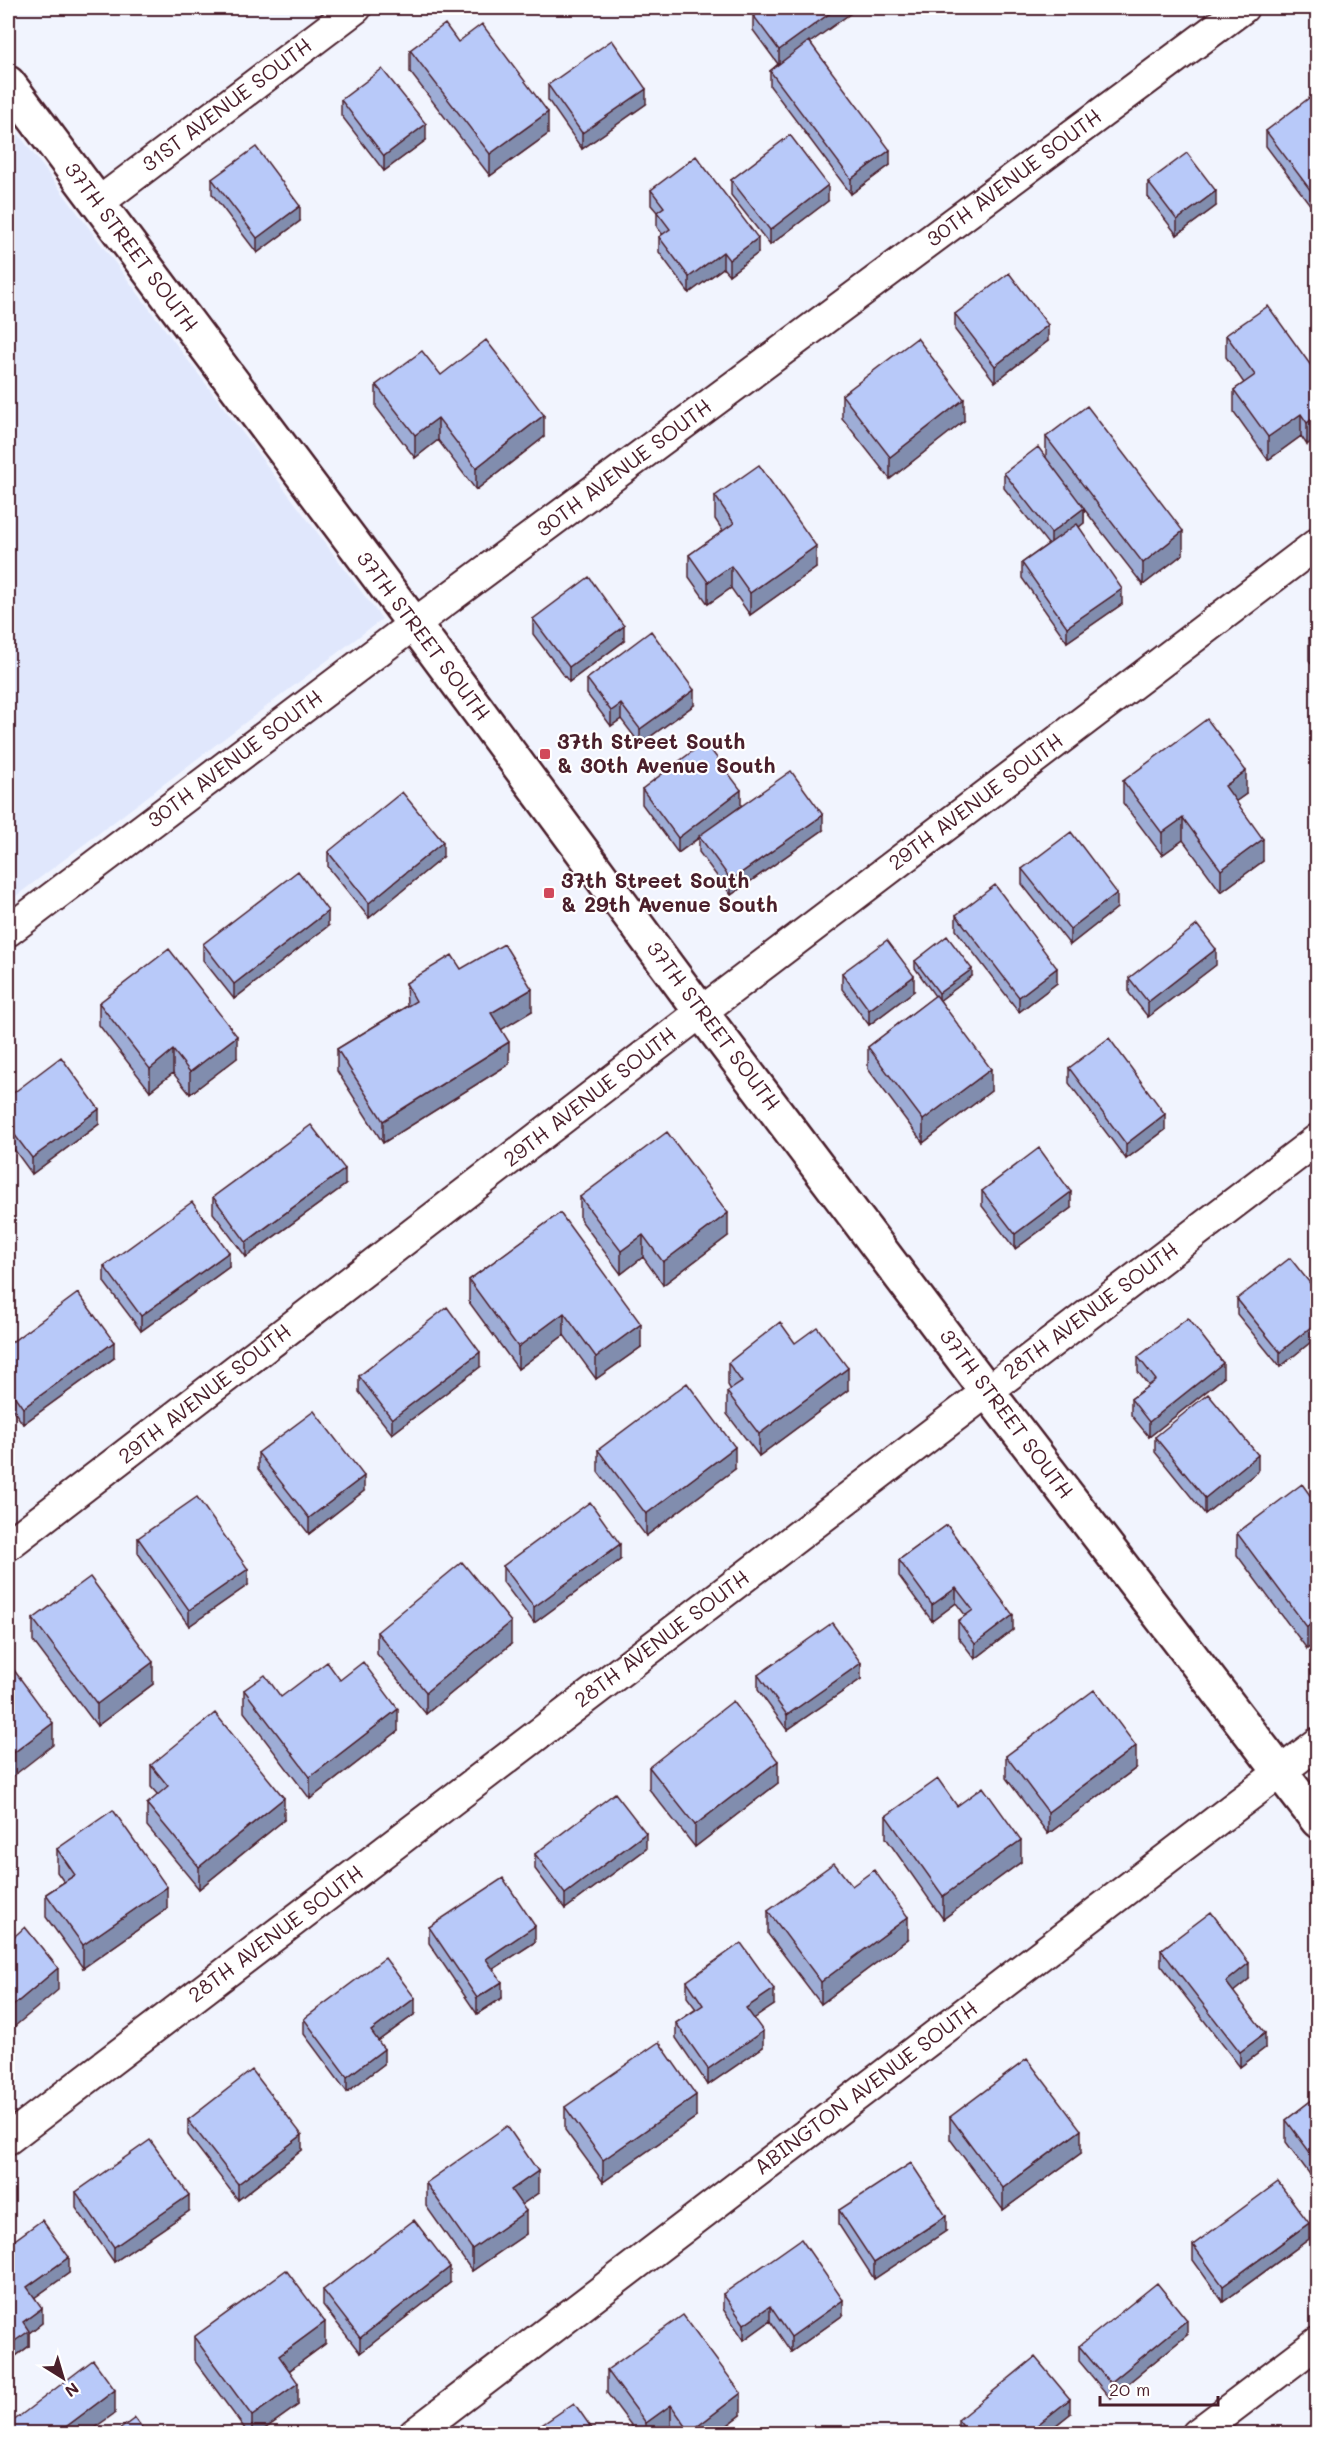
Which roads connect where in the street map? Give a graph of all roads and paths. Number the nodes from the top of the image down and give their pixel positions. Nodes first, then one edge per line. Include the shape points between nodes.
1 (356, 8) edge
2 (1243, 8) edge
3 (8, 83) edge
4 (98, 203) junction
5 (1317, 543) edge
6 (414, 624) junction
7 (8, 931) edge
8 (701, 1012) junction
9 (1317, 1139) edge
10 (987, 1391) junction
11 (8, 1545) edge
12 (1317, 1743) edge
13 (1280, 1771) junction
14 (1317, 1821) edge
15 (8, 2139) edge
16 (1317, 2342) edge
17 (414, 2433) edge
18 (1197, 2433) edge

1 - 4 street, 31ST AVENUE SOUTH
2 - 6 street, 30TH AVENUE SOUTH
3 - 4 street, 37TH STREET SOUTH
4 - 6 street, 37TH STREET SOUTH
5 - 8 street, 29TH AVENUE SOUTH
6 - 7 street, 30TH AVENUE SOUTH
6 - 8 street, 37TH STREET SOUTH
8 - 10 street, 37TH STREET SOUTH
8 - 11 street, 29TH AVENUE SOUTH
9 - 10 street, 28TH AVENUE SOUTH
10 - 13 street, 37TH STREET SOUTH
10 - 15 street, 28TH AVENUE SOUTH
12 - 13 street, ABINGTON AVENUE SOUTH
13 - 14 street, 37TH STREET SOUTH
13 - 17 street, ABINGTON AVENUE SOUTH
16 - 18 street

